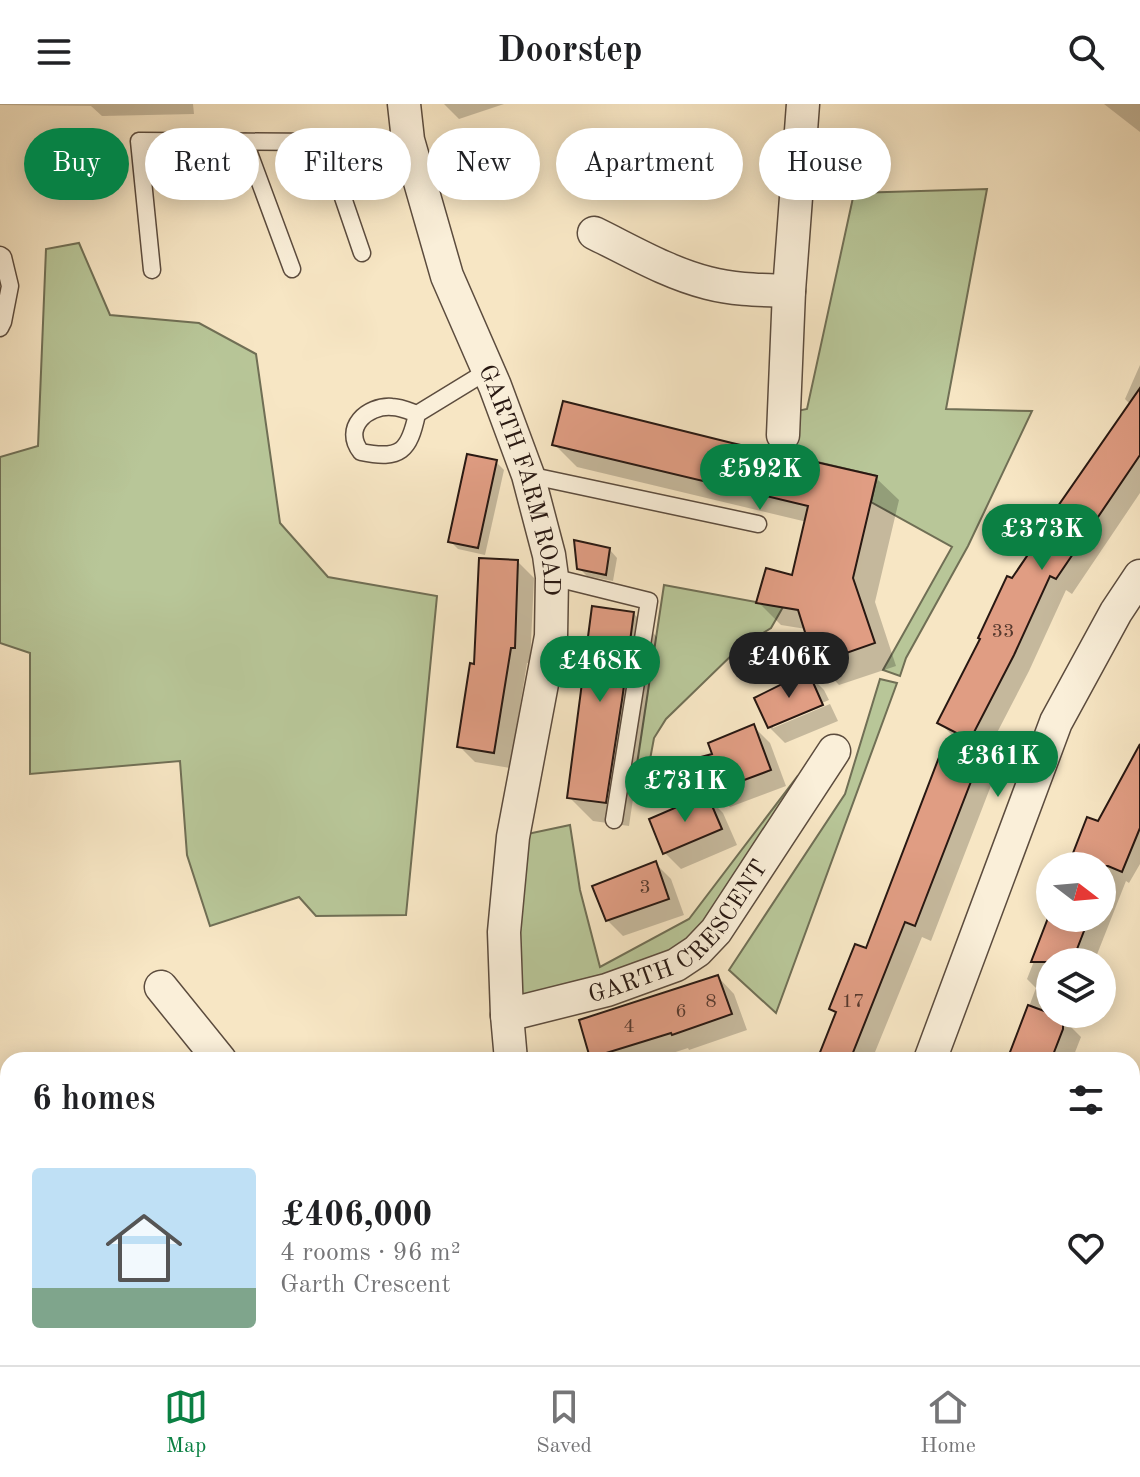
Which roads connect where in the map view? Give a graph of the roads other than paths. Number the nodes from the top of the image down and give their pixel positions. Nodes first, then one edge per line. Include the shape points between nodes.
1 (404, 104) edge
2 (803, 104) edge
3 (407, 128) edge
4 (145, 141) edge
5 (411, 150) edge
6 (259, 180) edge
7 (344, 200) edge
8 (594, 233) dead end
9 (362, 253) dead end
10 (0, 255) edge
11 (292, 269) dead end
12 (152, 270) dead end
13 (789, 291) junction
14 (0, 328) edge
15 (489, 370) junction
16 (417, 414) dead end
17 (783, 435) dead end
18 (528, 475) junction
19 (758, 524) dead end
20 (1140, 576) edge
21 (552, 577) junction
22 (834, 751) dead end
23 (614, 820) dead end
24 (161, 987) dead end
25 (507, 1015) junction
26 (214, 1052) edge
27 (510, 1052) edge
28 (933, 1052) edge

1 - 3 street, GARTH FARM ROAD
2 - 13 street
4 - 12 lane via 139,141
5 - 15 street, GARTH FARM ROAD via 447,276
6 - 11 lane
7 - 9 lane
8 - 13 street via 698,280
10 - 14 lane via 10,286
13 - 17 street
15 - 16 lane
15 - 18 street, GARTH FARM ROAD
18 - 19 lane
18 - 21 street, GARTH FARM ROAD
20 - 28 street via 1056,722
21 - 23 lane via 649,601
21 - 25 street, GARTH FARM ROAD via 551,636 513,837 504,932
22 - 25 street, GARTH CRESCENT via 716,931 697,951 676,965 607,990
24 - 26 street
25 - 27 street, GARTH FARM ROAD

